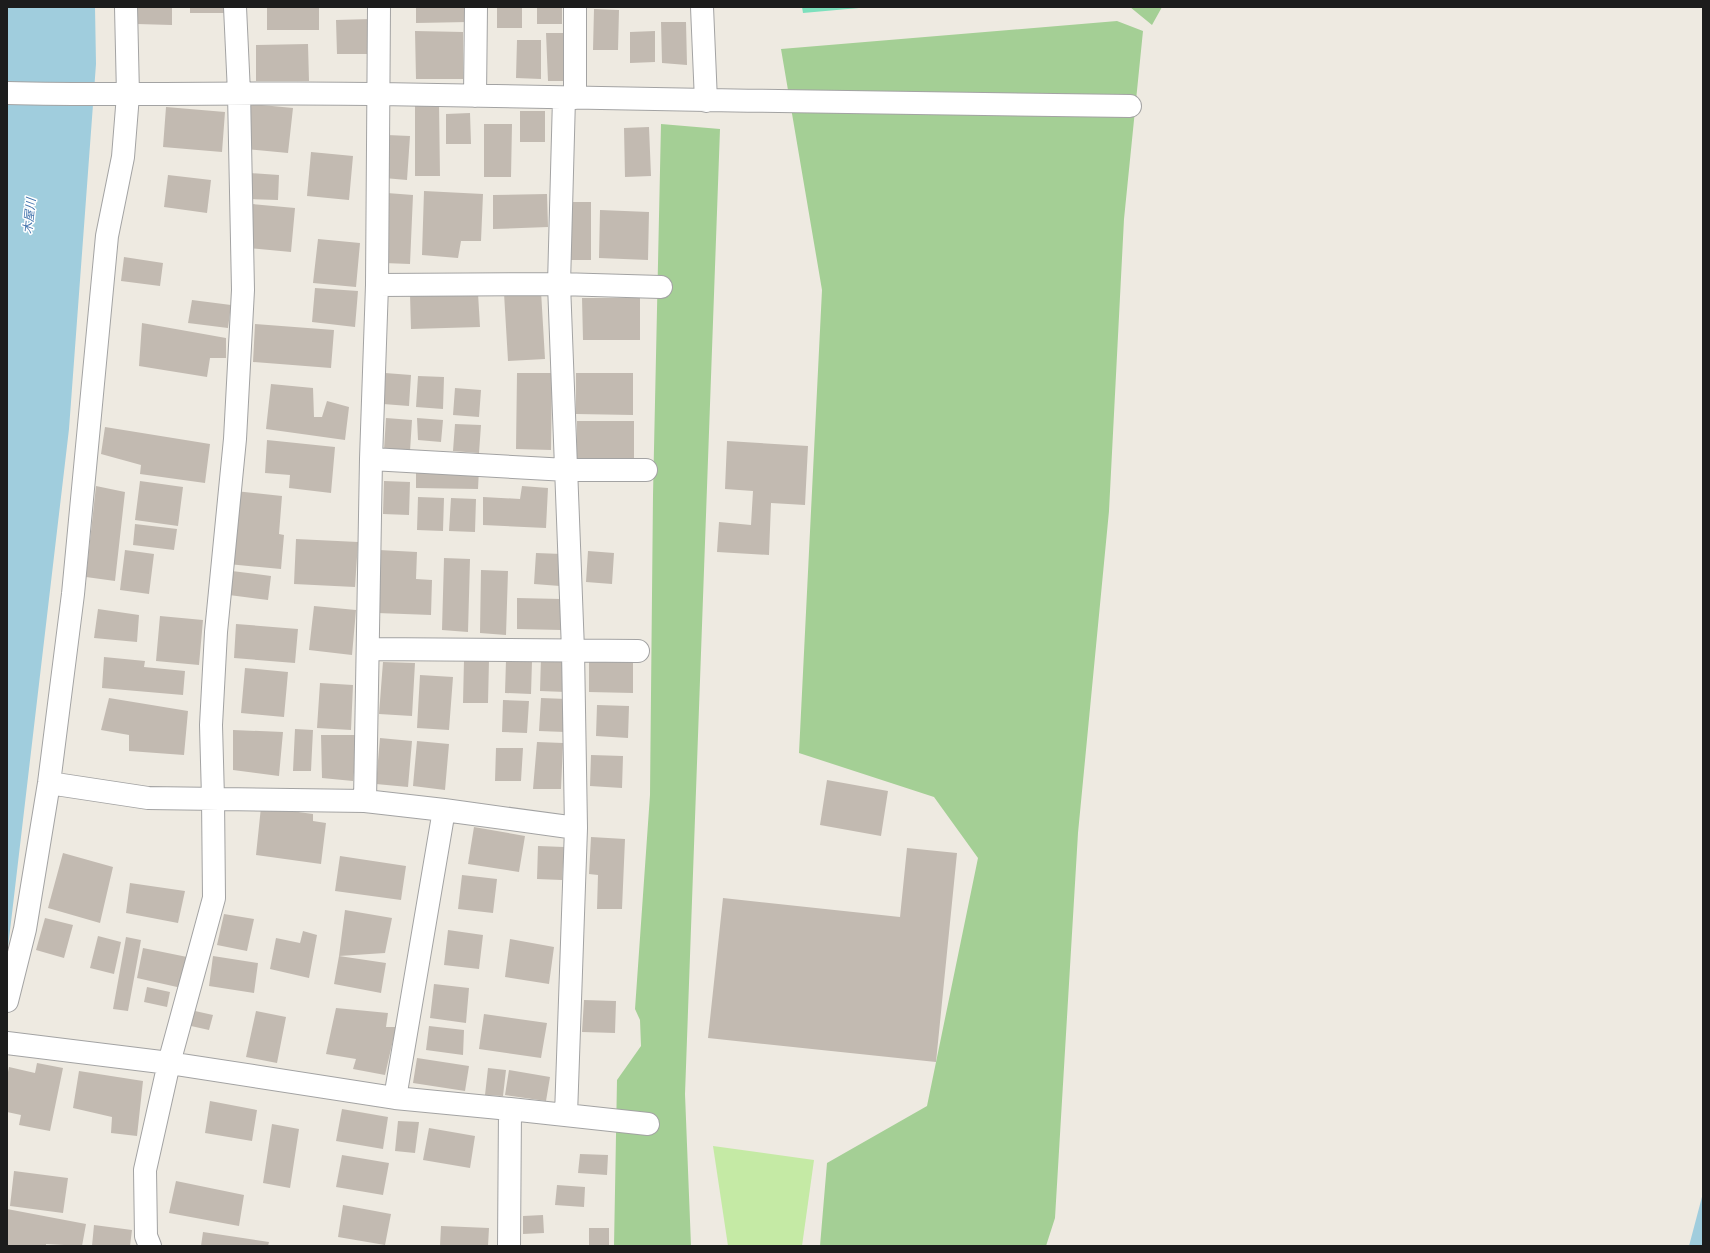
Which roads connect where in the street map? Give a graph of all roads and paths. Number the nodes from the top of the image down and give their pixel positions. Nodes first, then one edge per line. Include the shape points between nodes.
1 (126, 7) edge
2 (235, 7) edge
3 (379, 7) edge
4 (476, 7) edge
5 (575, 7) edge
6 (702, 7) edge
7 (7, 93) edge
8 (239, 93) junction
9 (379, 94) junction
10 (118, 95) junction
11 (475, 96) junction
12 (569, 98) junction
13 (706, 101) junction
14 (1130, 106) dead end
15 (559, 284) junction
16 (377, 285) junction
17 (661, 287) dead end
18 (371, 459) junction
19 (567, 470) junction
20 (646, 470) dead end
21 (368, 649) junction
22 (573, 650) junction
23 (638, 651) dead end
24 (49, 783) junction
25 (214, 798) junction
26 (365, 801) junction
27 (444, 810) junction
28 (576, 828) junction
29 (7, 1001) edge
30 (7, 1043) edge
31 (169, 1063) junction
32 (395, 1098) junction
33 (510, 1109) junction
34 (566, 1115) junction
35 (648, 1124) dead end
36 (150, 1246) edge
37 (509, 1246) edge

1 - 10 street
2 - 8 street
3 - 9 street
4 - 11 street
5 - 12 street
6 - 13 street
7 - 10 street
8 - 9 street
8 - 10 street
8 - 25 street via 243,290 235,439 216,639 211,725
9 - 11 street
9 - 16 street
10 - 24 street via 123,157 108,236 72,594
11 - 12 street
12 - 13 street
12 - 15 street
13 - 14 street
15 - 16 street
15 - 17 street
15 - 19 street
16 - 18 street
18 - 19 street
18 - 21 street
19 - 20 street
19 - 22 street
21 - 22 street
21 - 26 street
22 - 23 street
22 - 28 street
24 - 25 street via 148,798
24 - 29 street via 25,929
25 - 26 street
25 - 31 street via 214,898
26 - 27 street
27 - 28 street
27 - 32 street
28 - 34 street
30 - 31 street
31 - 32 street
31 - 36 street via 145,1170 146,1236
32 - 33 street
33 - 34 street
33 - 37 street
34 - 35 street

